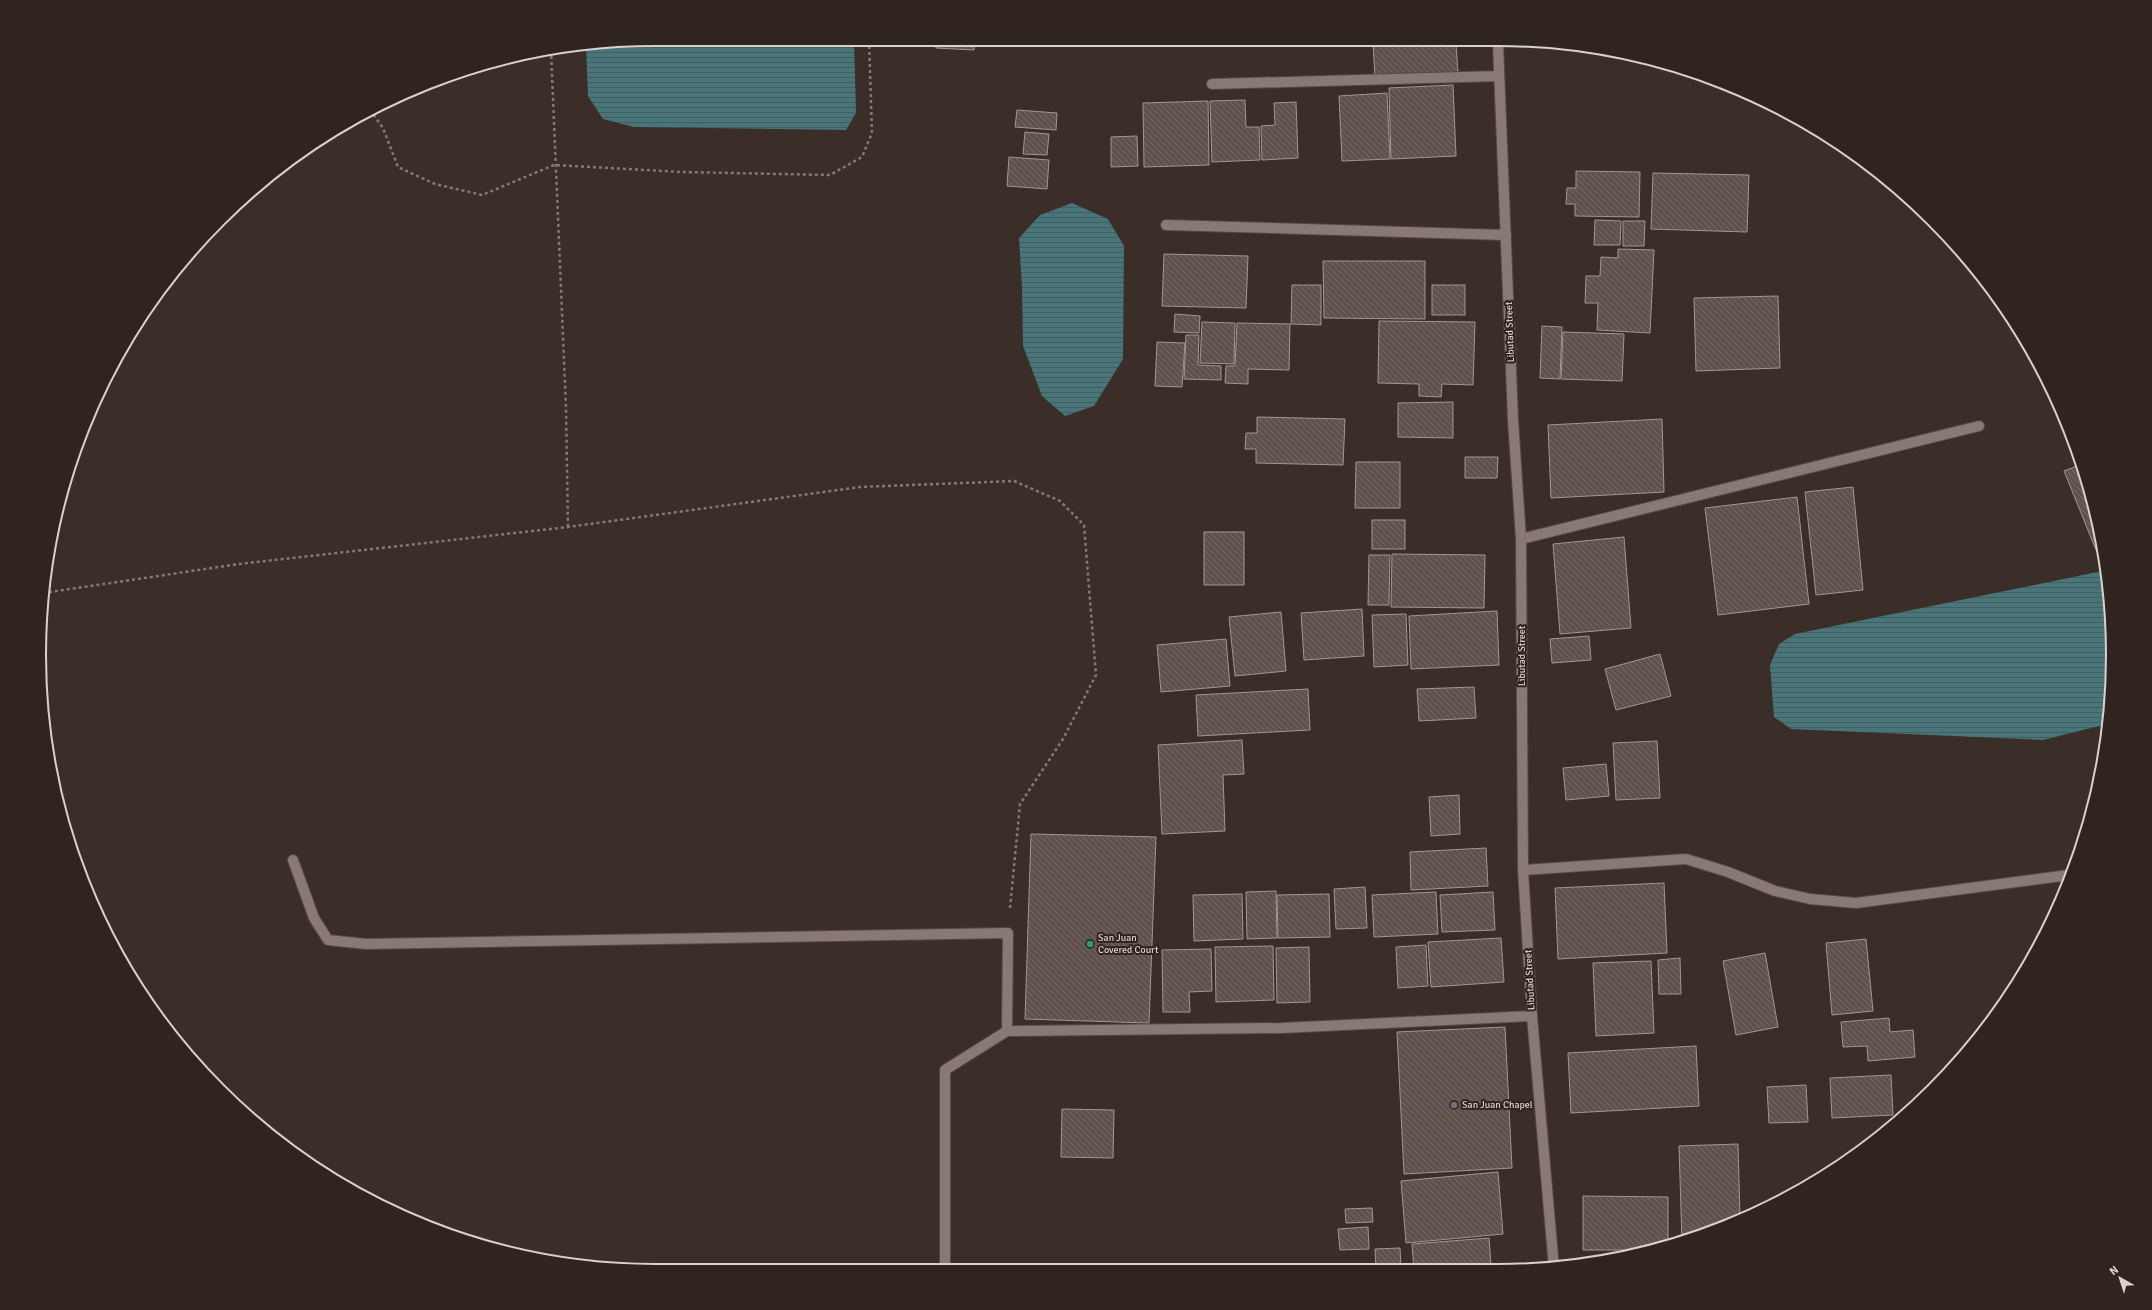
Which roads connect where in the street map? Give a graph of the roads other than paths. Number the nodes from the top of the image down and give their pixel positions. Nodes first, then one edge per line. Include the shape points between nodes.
1 (1498, 46) edge
2 (1500, 76) junction
3 (1212, 84) dead end
4 (1166, 225) dead end
5 (1506, 235) junction
6 (1978, 426) dead end
7 (1521, 539) junction
8 (293, 860) dead end
9 (1523, 870) junction
10 (2065, 876) edge
11 (1532, 1016) junction
12 (1007, 1031) junction
13 (1553, 1261) edge
14 (945, 1264) edge

1 - 2 street, Libutad Street
2 - 3 street
2 - 5 street, Libutad Street
4 - 5 street
5 - 7 street, Libutad Street via 1513,420
6 - 7 street
7 - 9 street, Libutad Street
8 - 12 street via 314,918 328,940 366,944 1008,933
9 - 10 street via 1686,859 1775,891 1810,899 1856,903
9 - 11 street, Libutad Street
11 - 12 street via 1282,1028
11 - 13 street, Libutad Street
12 - 14 street via 945,1070

